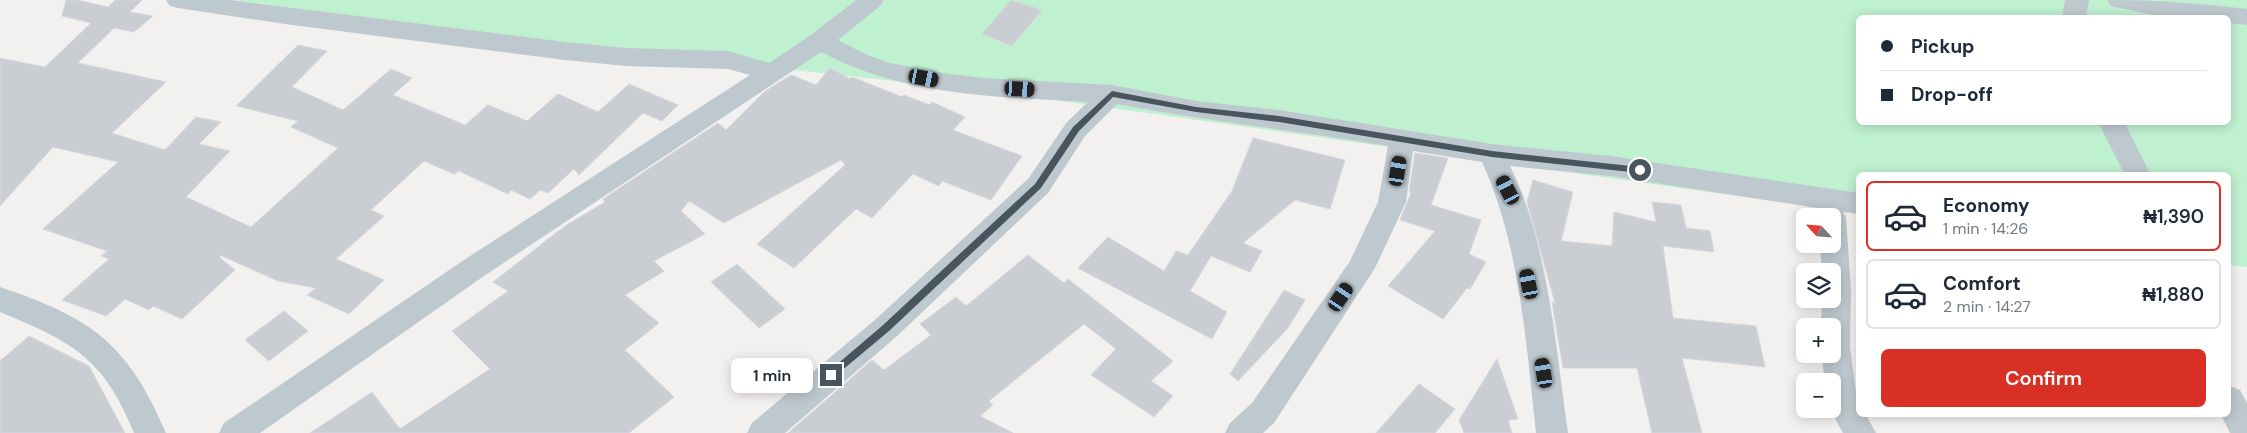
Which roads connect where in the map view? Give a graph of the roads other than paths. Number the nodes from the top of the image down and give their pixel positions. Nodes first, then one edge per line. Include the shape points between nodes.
1 (178, 0) edge
2 (872, 0) edge
3 (2077, 0) edge
4 (2119, 0) edge
5 (2184, 6) edge
6 (2074, 15) edge
7 (2247, 17) edge
8 (820, 41) junction
9 (771, 72) junction
10 (1112, 94) junction
11 (2113, 125) edge
12 (1402, 140) junction
13 (1492, 154) junction
14 (2136, 172) edge
15 (1856, 205) edge
16 (1813, 208) edge
17 (1841, 209) edge
18 (1835, 253) edge
19 (0, 299) edge
20 (2231, 403) edge
21 (150, 433) edge
22 (235, 433) edge
23 (763, 433) edge
24 (1241, 433) edge
25 (1552, 433) edge
26 (1860, 433) edge
27 (2246, 433) edge

1 - 9 street via 565,51 626,57 728,60
2 - 8 street
3 - 6 street
4 - 5 street
5 - 7 street
8 - 9 street
8 - 10 street via 858,61 887,71 943,82
9 - 22 street via 474,268
10 - 12 street via 1196,110 1279,119
10 - 23 street via 1076,129 1038,186 886,328
11 - 14 street
12 - 13 street
12 - 24 street via 1392,202 1361,268 1264,413
13 - 16 street via 1611,166
13 - 25 street via 1508,190 1518,228
15 - 17 street
18 - 26 street via 1835,348 1844,406
19 - 21 street via 77,334 121,374
20 - 27 street

